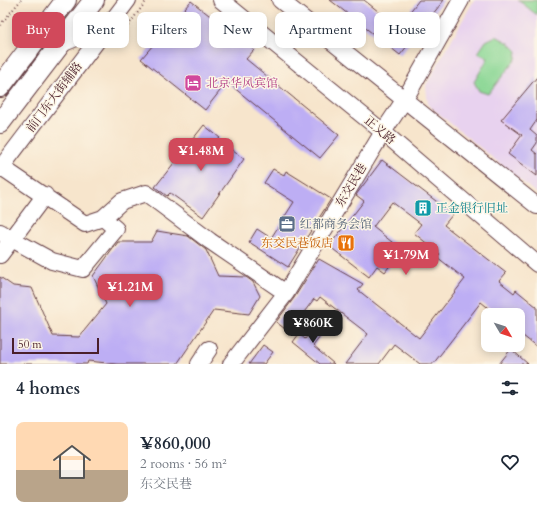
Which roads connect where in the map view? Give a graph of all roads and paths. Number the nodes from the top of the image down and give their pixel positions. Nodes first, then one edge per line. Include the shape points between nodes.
1 (21, 0) edge
2 (66, 0) edge
3 (94, 0) edge
4 (128, 0) edge
5 (147, 0) edge
6 (221, 0) edge
7 (280, 0) edge
8 (461, 0) edge
9 (118, 12) edge
10 (129, 24) edge
11 (0, 25) edge
12 (65, 38) edge
13 (58, 48) edge
14 (91, 48) edge
15 (0, 87) edge
16 (405, 99) junction
17 (0, 122) edge
18 (383, 132) junction
19 (1, 167) edge
20 (45, 195) junction
21 (537, 206) edge
22 (103, 218) junction
23 (6, 236) edge
24 (0, 256) edge
25 (537, 264) edge
26 (286, 293) junction
27 (209, 349) dead end
28 (199, 364) edge
29 (231, 364) edge

1 - 11 path
2 - 15 main road
3 - 12 main road
4 - 9 street, 前门东大街辅路
5 - 10 path
6 - 18 street, 正义路
7 - 16 street
8 - 16 street, 东交民巷
13 - 17 main road
14 - 19 street, 前门东大街辅路
16 - 18 street, 东交民巷
16 - 21 street
18 - 25 street, 正义路
18 - 26 street, 东交民巷
19 - 20 street
20 - 22 street via 85,224
20 - 23 street
22 - 23 street via 116,229 83,270 52,261
22 - 26 street via 122,201 146,193
23 - 24 street
26 - 29 street, 东交民巷
27 - 28 street

